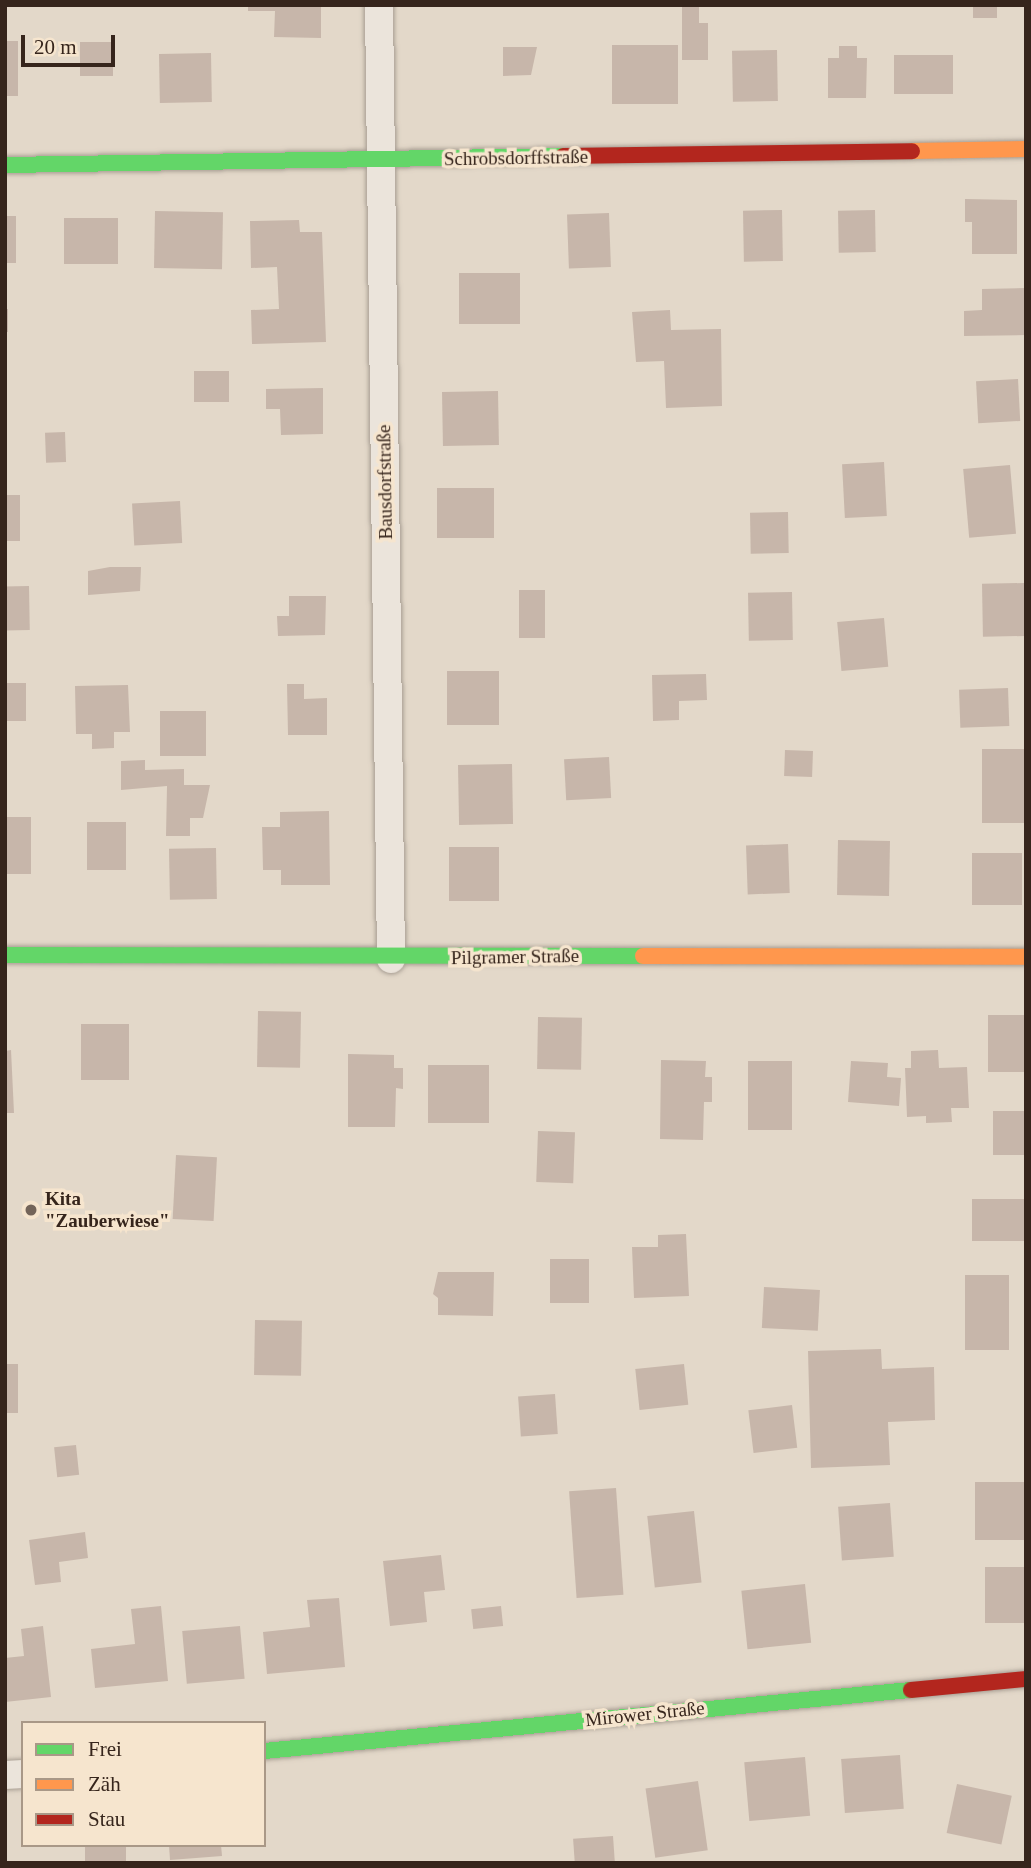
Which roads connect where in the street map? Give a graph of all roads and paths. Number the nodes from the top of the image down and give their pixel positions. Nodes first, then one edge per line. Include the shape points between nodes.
1 (379, 5) edge
2 (1026, 149) edge
3 (381, 160) junction
4 (5, 165) edge
5 (5, 955) edge
6 (1026, 957) edge
7 (391, 959) junction
8 (1026, 1679) edge
9 (266, 1751) edge

1 - 3 street, Bausdorfstraße
2 - 3 street, Schrobsdorffstraße
3 - 4 street, Schrobsdorffstraße
3 - 7 street, Bausdorfstraße
5 - 7 street, Pilgramer Straße
6 - 7 street, Pilgramer Straße
8 - 9 street, Mirower Straße

